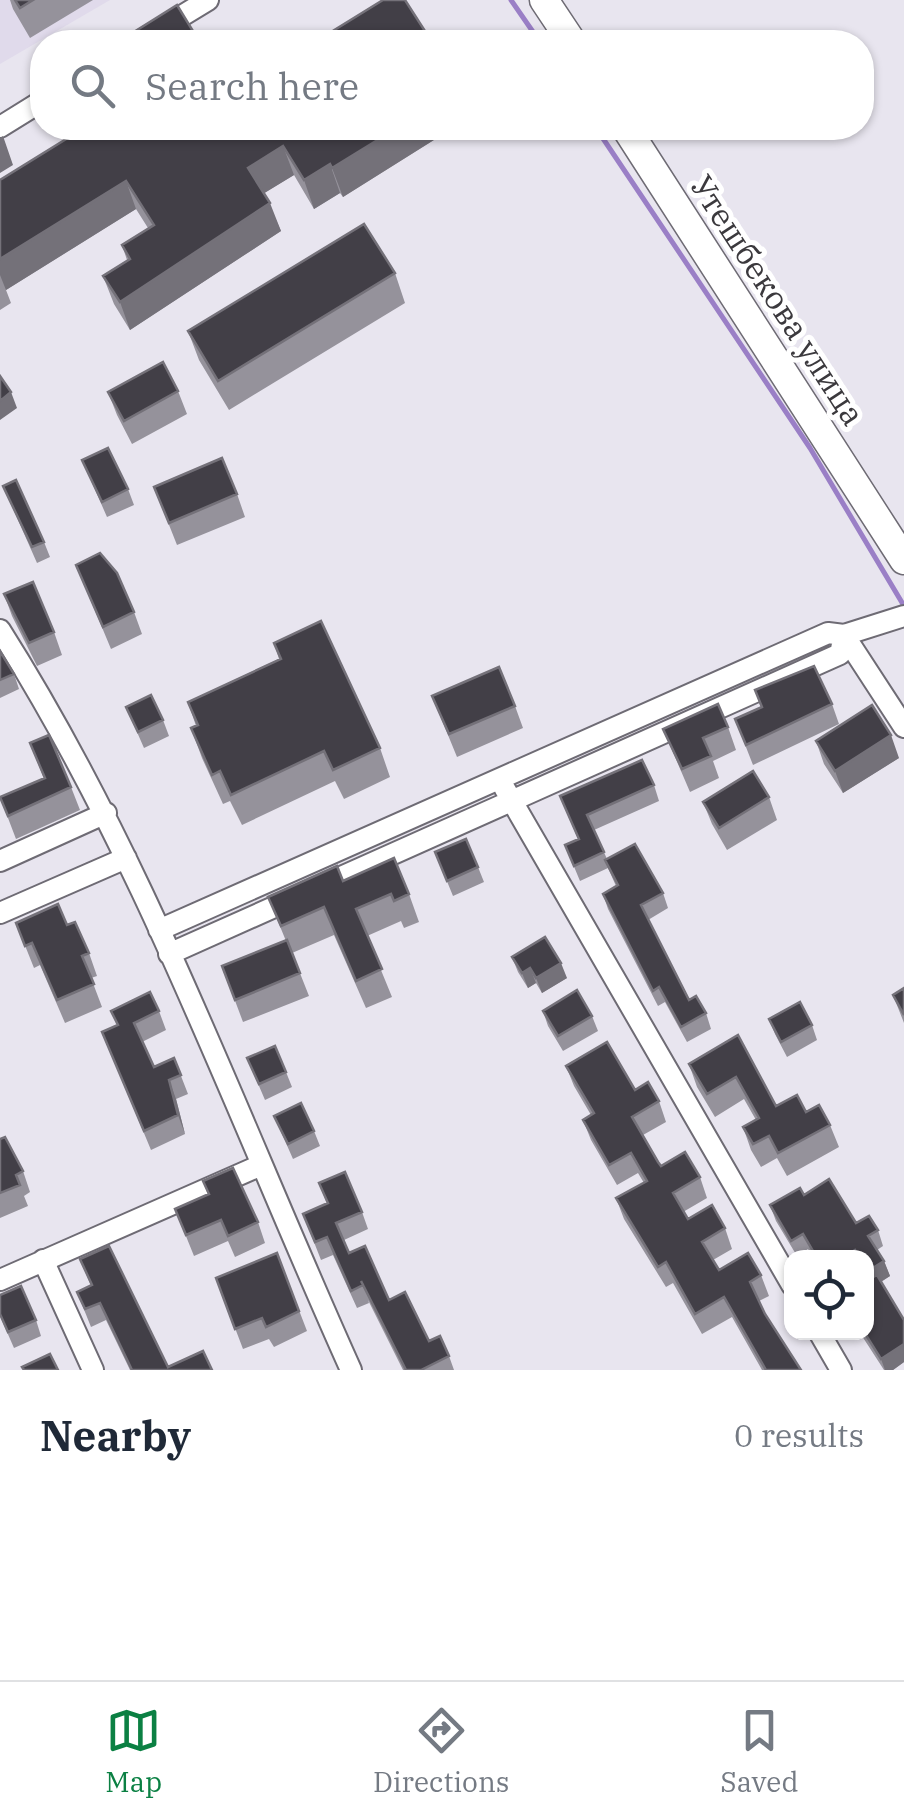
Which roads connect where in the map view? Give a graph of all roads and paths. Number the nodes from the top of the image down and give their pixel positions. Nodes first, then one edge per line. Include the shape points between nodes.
1 (208, 0) edge
2 (544, 0) edge
3 (159, 30) edge
4 (564, 30) edge
5 (30, 108) edge
6 (0, 127) edge
7 (634, 140) edge
8 (904, 560) edge
9 (904, 616) edge
10 (0, 630) edge
11 (844, 635) junction
12 (904, 727) edge
13 (500, 778) junction
14 (510, 799) junction
15 (106, 813) junction
16 (126, 858) junction
17 (0, 861) edge
18 (0, 914) edge
19 (159, 930) junction
20 (170, 954) junction
21 (259, 1166) junction
22 (43, 1260) junction
23 (784, 1271) edge
24 (0, 1280) edge
25 (824, 1340) edge
26 (93, 1370) edge
27 (351, 1370) edge
28 (841, 1370) edge

1 - 3 street
2 - 4 main road
5 - 6 street
7 - 8 main road, Утешбекова улица
9 - 11 street
10 - 15 street
11 - 12 street
11 - 13 street via 828,633
11 - 14 street via 840,654
13 - 14 street
13 - 19 street
14 - 20 street
14 - 23 street
15 - 16 street
15 - 17 street
16 - 18 street
16 - 19 street
19 - 20 street
20 - 21 street
21 - 22 street
21 - 27 street
22 - 24 street
22 - 26 street
25 - 28 street

